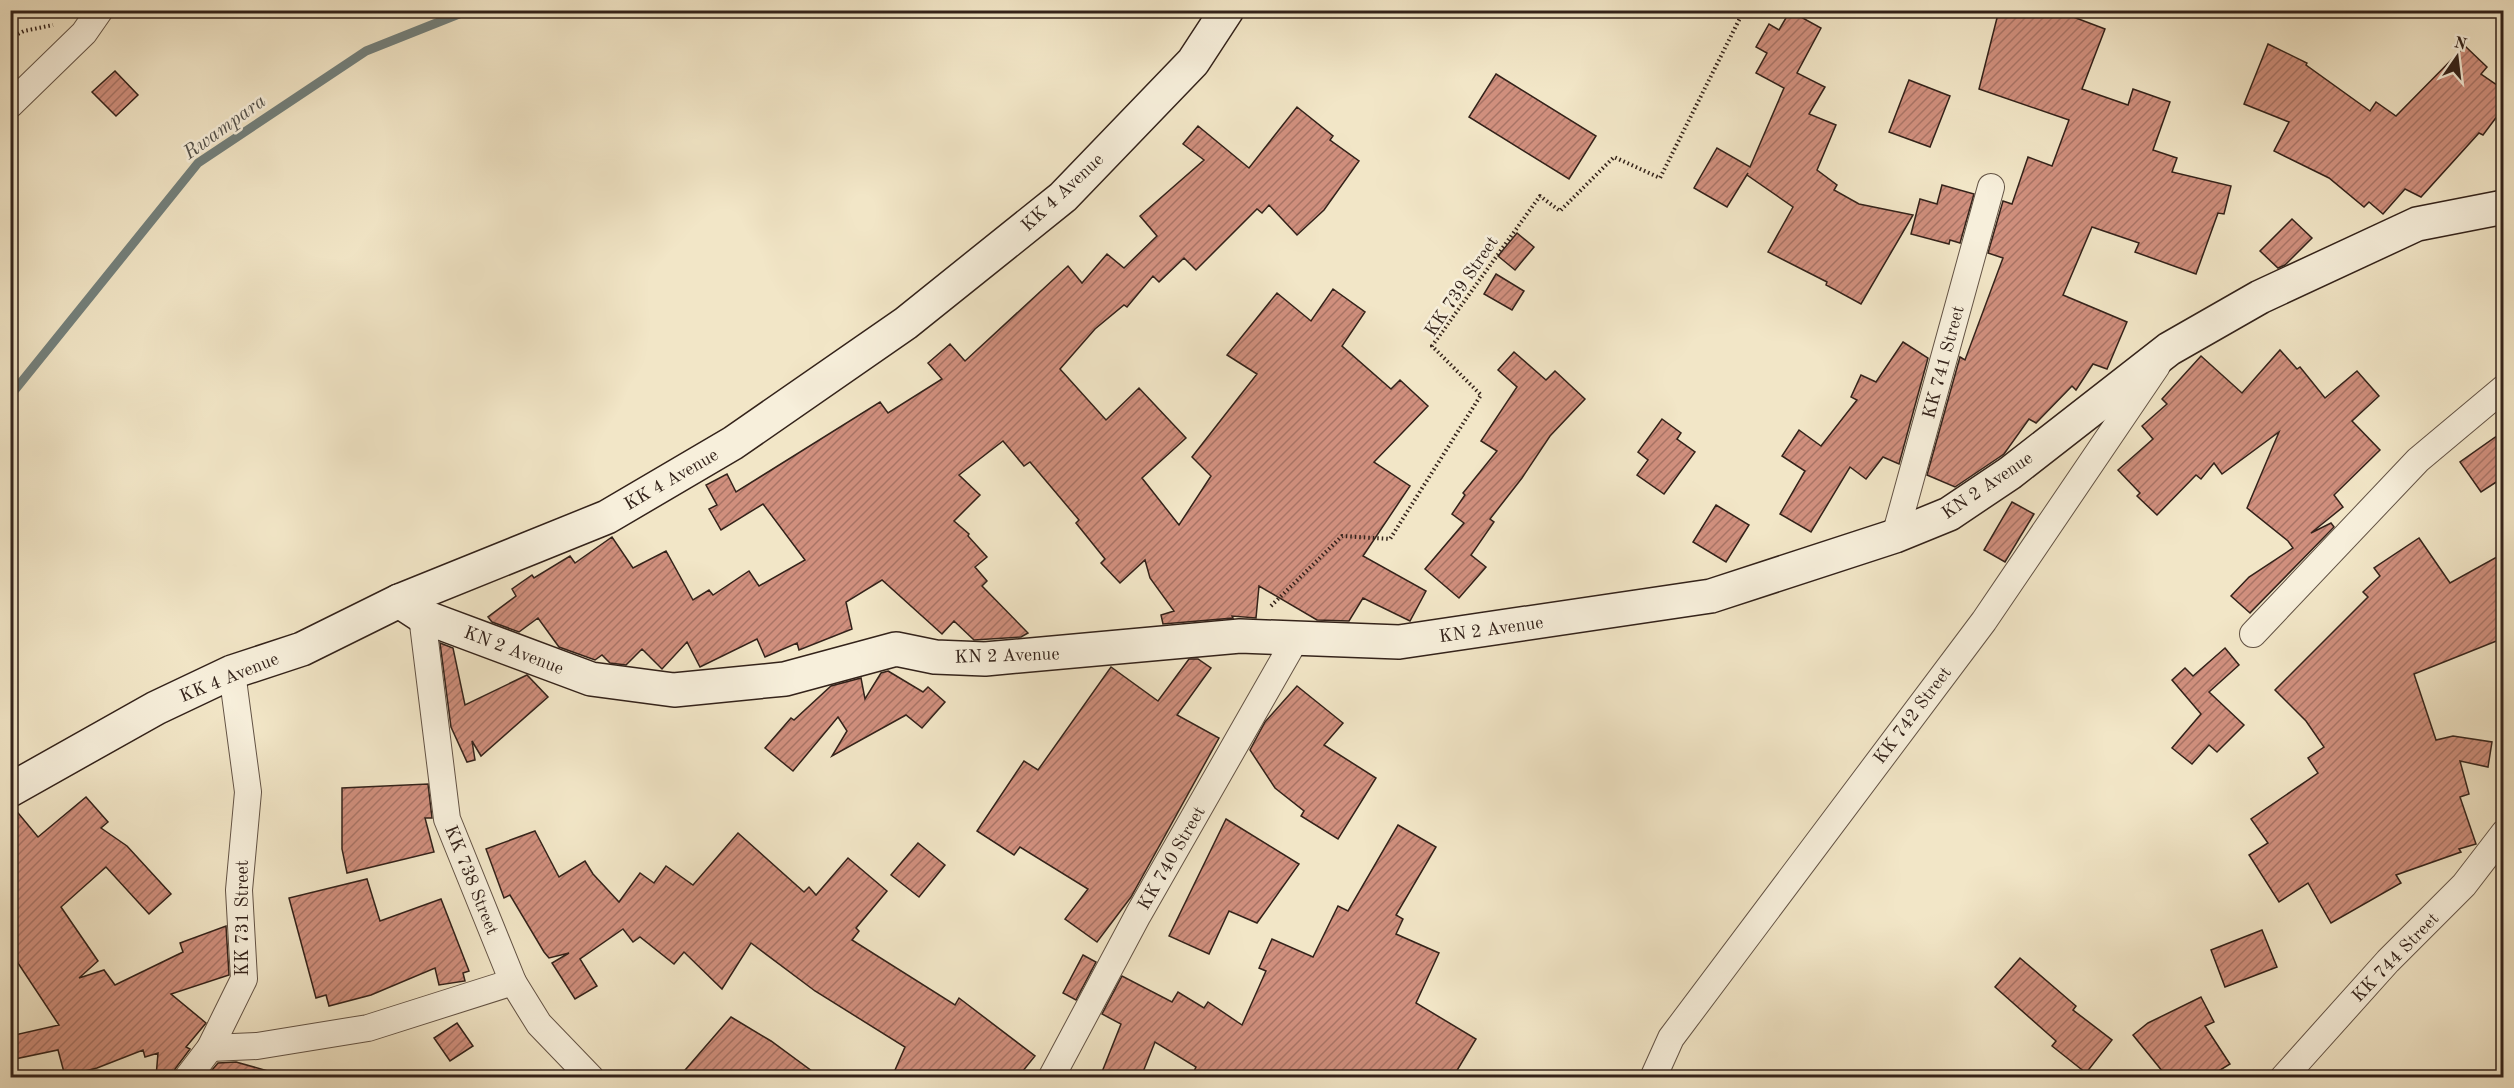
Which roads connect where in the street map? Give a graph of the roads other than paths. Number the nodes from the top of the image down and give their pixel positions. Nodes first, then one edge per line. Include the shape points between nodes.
1 (100, 10) edge
2 (1227, 10) edge
3 (10, 105) edge
4 (1991, 187) dead end
5 (2504, 207) edge
6 (2169, 349) junction
7 (2504, 388) edge
8 (1895, 536) junction
9 (411, 608) junction
10 (2253, 634) dead end
11 (1295, 640) junction
12 (232, 672) junction
13 (10, 790) edge
14 (2504, 833) edge
15 (513, 982) junction
16 (210, 1048) junction
17 (187, 1077) edge
18 (591, 1077) edge
19 (1051, 1077) edge
20 (1653, 1077) edge
21 (2283, 1077) edge

1 - 3 street via 84,33
2 - 9 street, KK 4 Avenue via 1193,62 1063,197 906,324 733,443 607,517
4 - 8 street, KK 741 Street
5 - 6 street, KN 2 Avenue via 2417,224 2260,297
6 - 8 street, KN 2 Avenue via 2010,473 1949,514
6 - 20 street, KK 742 Street via 1984,621 1671,1038
7 - 10 street via 2418,460
8 - 11 street, KN 2 Avenue via 1711,596 1399,642
9 - 11 street, KN 2 Avenue via 591,679 674,690 785,679 896,649 935,657 985,659 1240,636
9 - 12 street, KK 4 Avenue
9 - 15 street, KK 738 Street via 447,819
11 - 19 street, KK 740 Street via 1138,915
12 - 13 street, KK 4 Avenue via 156,708
12 - 16 street, KK 731 Street via 248,792 239,890 244,980
14 - 21 street, KK 744 Street via 2464,885 2388,961
15 - 16 street via 368,1028 257,1046
15 - 18 street, KK 738 Street via 540,1024
16 - 17 street, KK 731 Street

